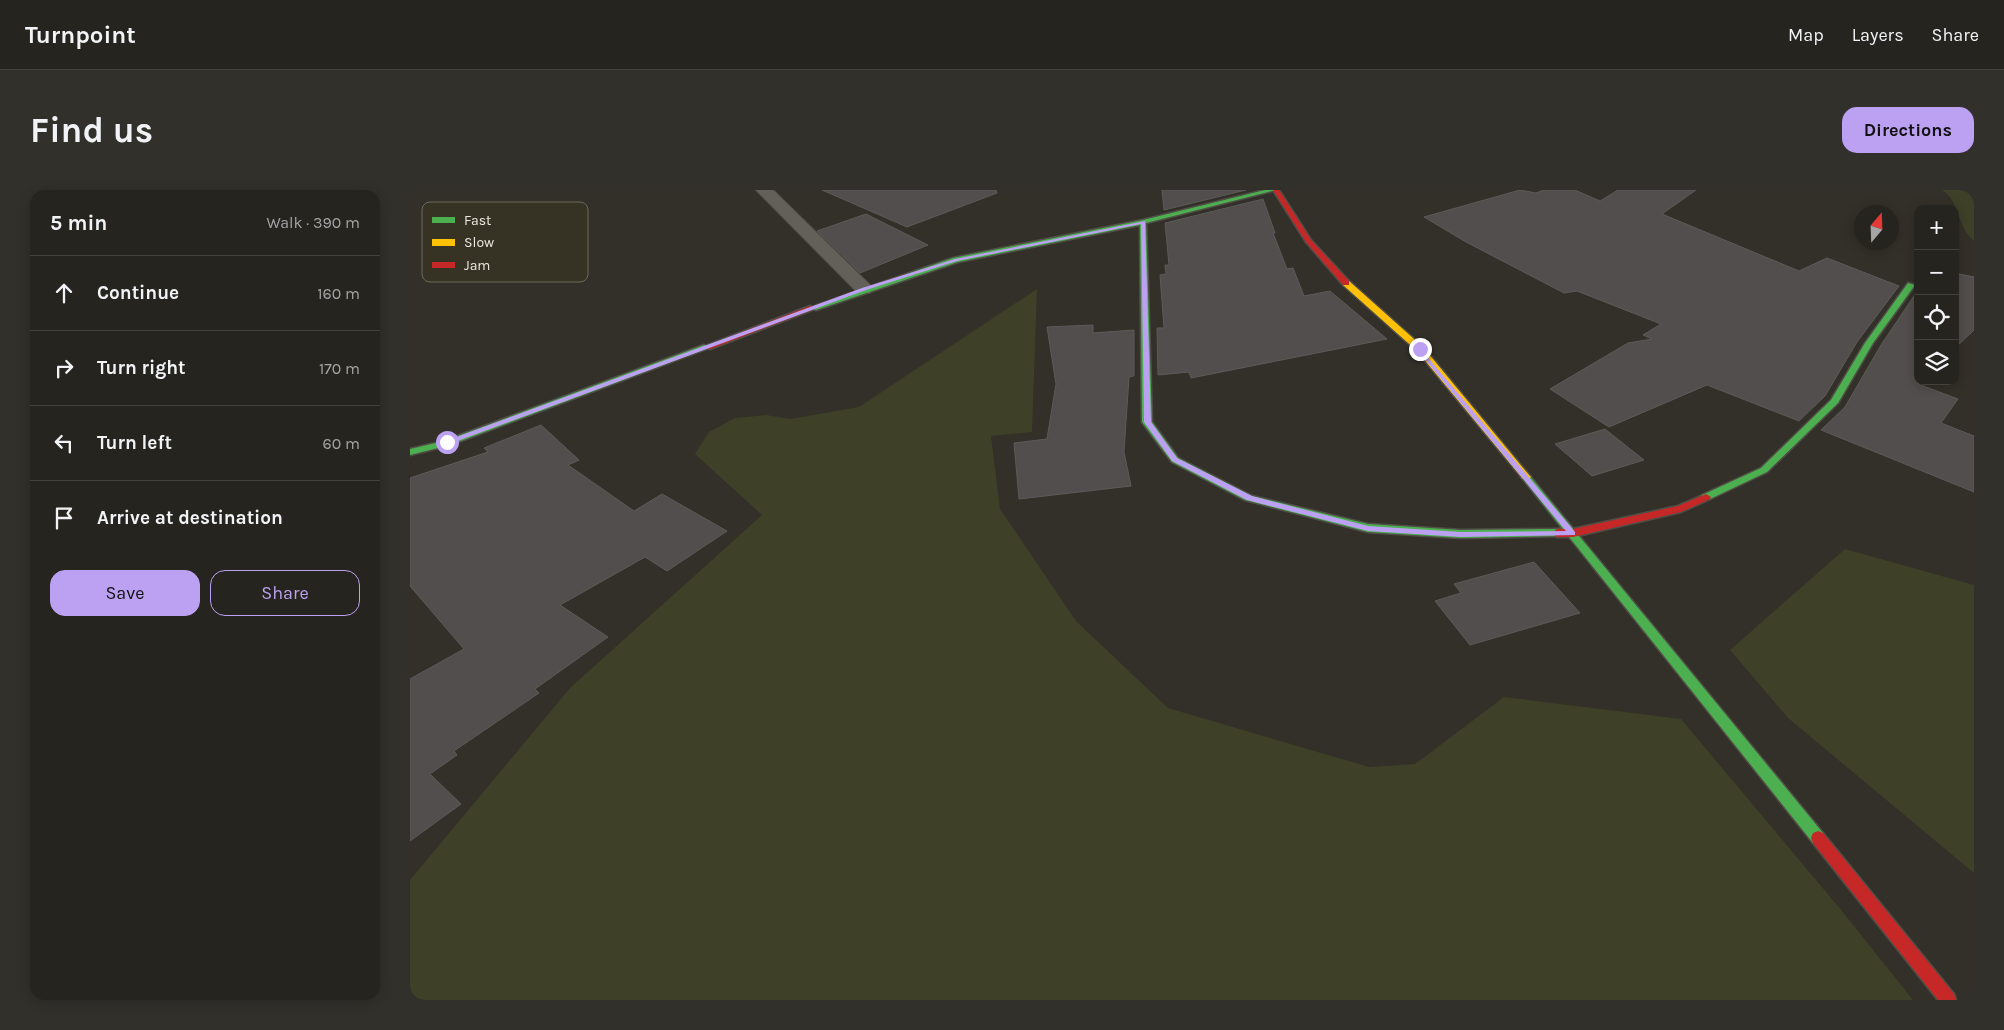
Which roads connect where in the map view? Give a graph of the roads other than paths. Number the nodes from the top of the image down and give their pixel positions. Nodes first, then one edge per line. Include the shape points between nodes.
1 (764, 190) edge
2 (1275, 190) edge
3 (1143, 222) junction
4 (1911, 285) dead end
5 (864, 289) junction
6 (410, 452) edge
7 (1573, 533) junction
8 (1948, 1000) edge

1 - 5 street
2 - 3 street
2 - 7 street via 1308,240 1354,290 1420,349
3 - 5 street via 956,260
3 - 7 street via 1147,422 1175,460 1249,498 1368,528 1461,534
4 - 7 street via 1869,343 1835,401 1764,470 1681,509
5 - 6 street via 447,442
7 - 8 street

